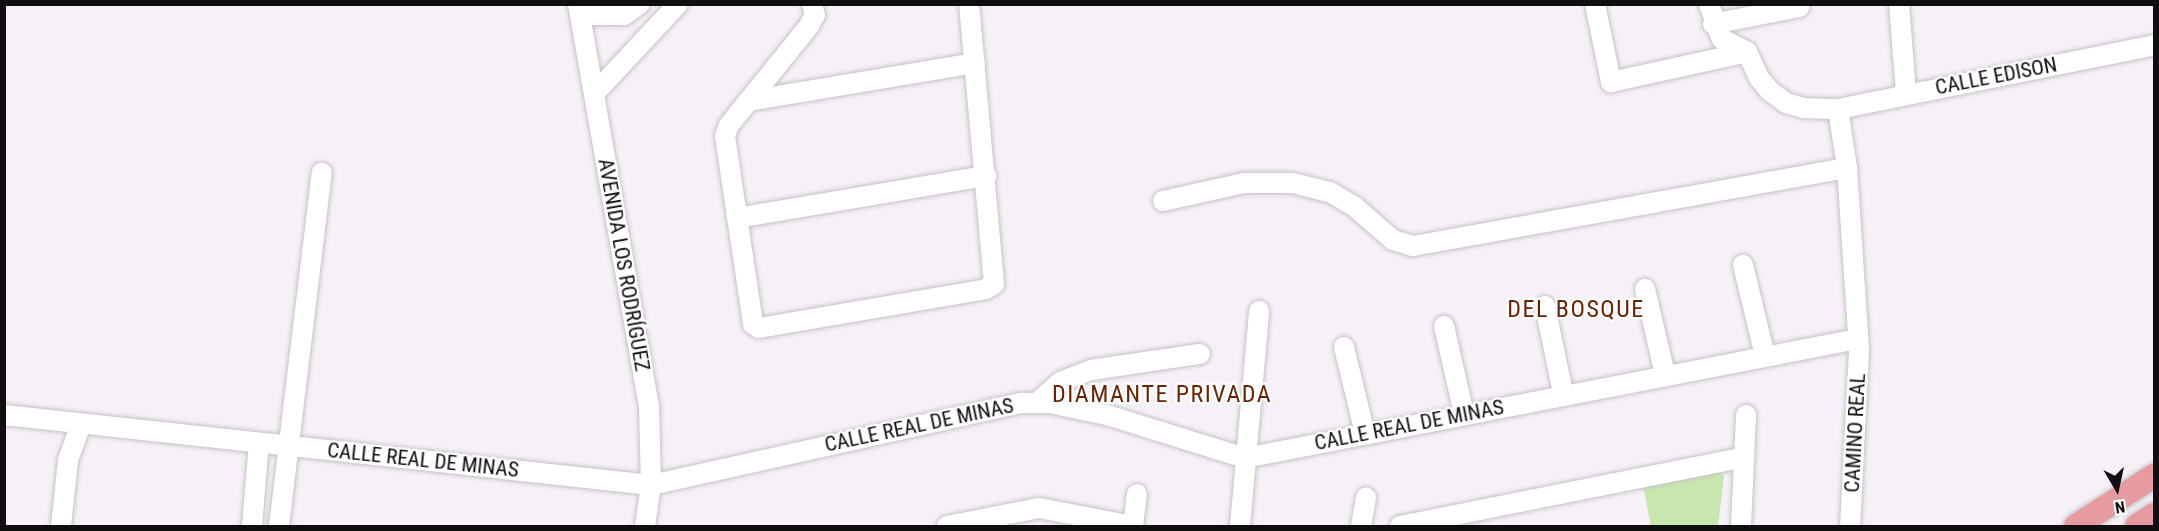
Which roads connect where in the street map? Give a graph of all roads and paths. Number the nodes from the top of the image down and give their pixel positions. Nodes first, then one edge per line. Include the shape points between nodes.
1 (640, 4) edge
2 (678, 4) edge
3 (812, 4) edge
4 (969, 4) edge
5 (1596, 4) edge
6 (1709, 4) edge
7 (1899, 4) edge
8 (1799, 7) dead end
9 (579, 10) edge
10 (1713, 24) junction
11 (2154, 45) edge
12 (1747, 52) junction
13 (975, 63) junction
14 (1906, 93) junction
15 (594, 94) junction
16 (748, 101) junction
17 (1838, 109) junction
18 (1847, 168) junction
19 (322, 173) dead end
20 (986, 176) junction
21 (1163, 201) dead end
22 (737, 218) junction
23 (1743, 266) dead end
24 (1645, 289) dead end
25 (1545, 306) dead end
26 (1259, 311) dead end
27 (1444, 326) dead end
28 (1858, 339) junction
29 (1344, 347) dead end
30 (1200, 354) dead end
31 (1765, 356) junction
32 (1665, 374) junction
33 (1563, 393) junction
34 (1037, 403) junction
35 (1464, 414) junction
36 (4, 415) edge
37 (1746, 415) dead end
38 (81, 424) junction
39 (1365, 434) junction
40 (259, 443) junction
41 (289, 446) junction
42 (1744, 457) junction
43 (1245, 458) junction
44 (2154, 477) edge
45 (651, 485) junction
46 (1137, 494) dead end
47 (1366, 497) dead end
48 (2154, 515) edge
49 (61, 526) edge
50 (252, 526) edge
51 (279, 526) edge
52 (645, 526) edge
53 (947, 526) edge
54 (1133, 526) edge
55 (1240, 526) edge
56 (1361, 526) edge
57 (1400, 526) edge
58 (1742, 526) edge
59 (1850, 526) edge
60 (2076, 526) edge
61 (2137, 526) edge

1 - 9 street via 624,15
2 - 15 street
3 - 16 street via 815,15 809,26
4 - 13 street
5 - 12 street via 1611,82
6 - 10 street
7 - 14 street
8 - 10 street
9 - 15 street, AVENIDA LOS RODRÍGUEZ
10 - 12 street via 1722,39
11 - 14 street, CALLE EDISON
12 - 17 street, CALLE EDISON via 1759,78 1786,103 1803,108
13 - 16 street
13 - 20 street
14 - 17 street, CALLE EDISON
15 - 45 street, AVENIDA LOS RODRÍGUEZ via 649,405
16 - 22 street via 725,136
17 - 18 street, CAMINO REAL
18 - 21 street via 1413,246 1393,240 1355,207 1330,192 1293,183 1244,183
18 - 28 street, CAMINO REAL
19 - 41 street
20 - 22 street
20 - 22 street via 993,284 986,289 759,328 753,324
23 - 31 street
24 - 32 street
25 - 33 street
26 - 43 street
27 - 35 street
28 - 31 street, CALLE REAL DE MINAS
28 - 59 street, CAMINO REAL
29 - 39 street
30 - 34 street via 1091,370 1060,382
31 - 32 street, CALLE REAL DE MINAS
32 - 33 street, CALLE REAL DE MINAS
33 - 35 street, CALLE REAL DE MINAS
34 - 43 street, CALLE REAL DE MINAS via 1107,415
34 - 45 street, CALLE REAL DE MINAS via 999,406
35 - 39 street, CALLE REAL DE MINAS
36 - 38 street, CALLE REAL DE MINAS
37 - 42 street
38 - 40 street, CALLE REAL DE MINAS
38 - 49 street via 68,460
39 - 43 street, CALLE REAL DE MINAS
40 - 41 street, CALLE REAL DE MINAS
40 - 50 street
41 - 45 street, CALLE REAL DE MINAS
41 - 51 street
42 - 57 street
42 - 58 street
43 - 55 street
44 - 60 main road
45 - 52 street, AVENIDA LOS RODRÍGUEZ
46 - 54 street
47 - 56 street
48 - 61 main road
53 - 54 street via 1039,508

